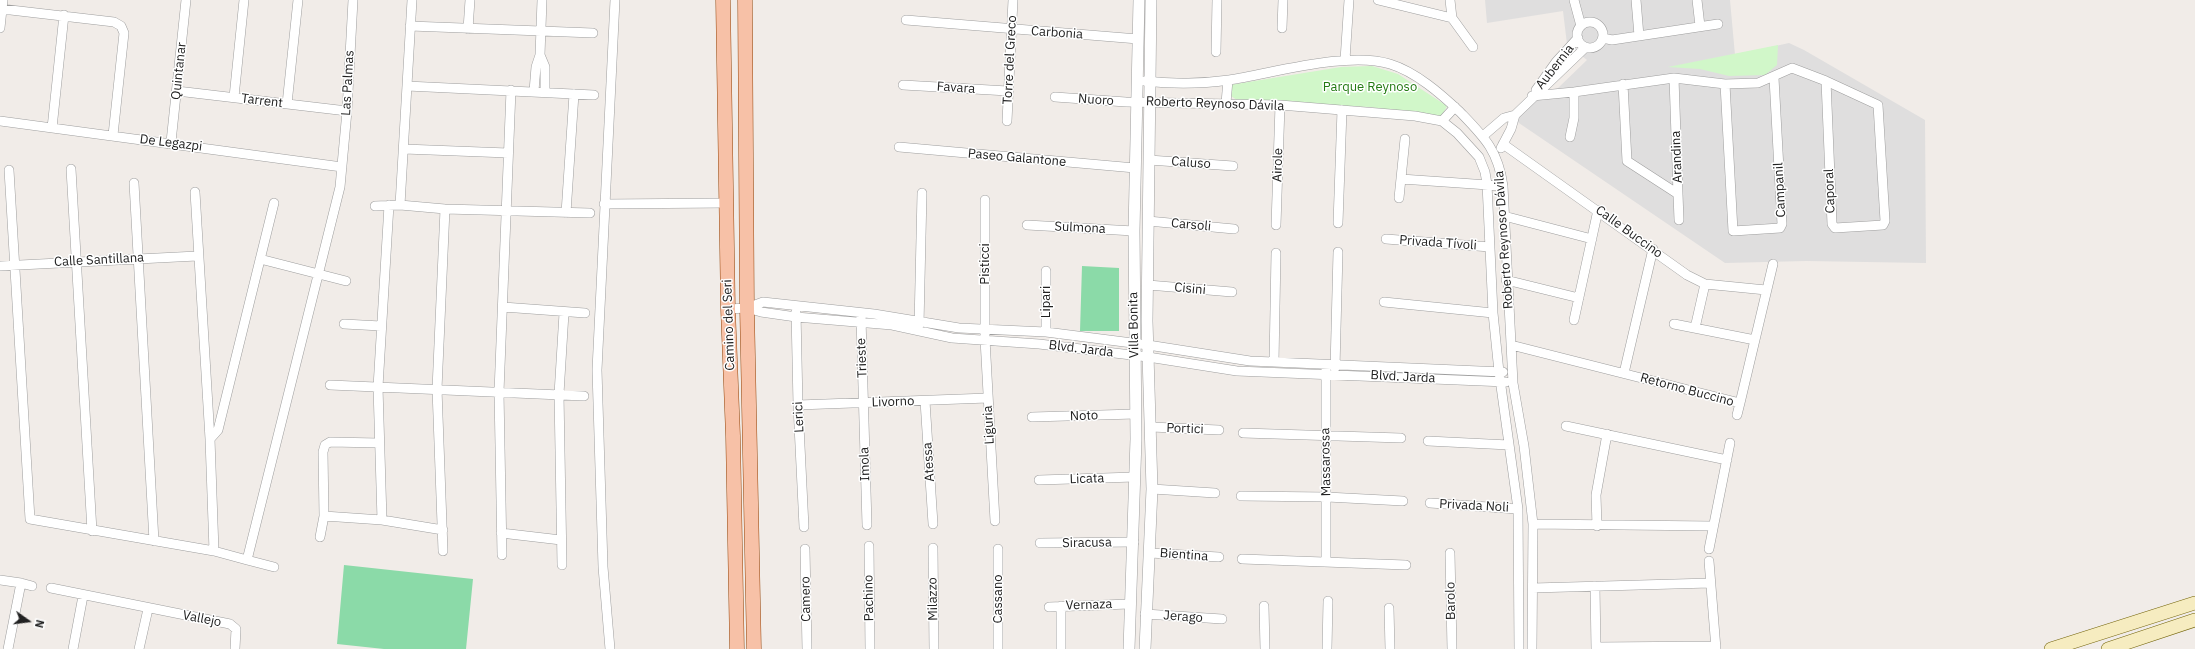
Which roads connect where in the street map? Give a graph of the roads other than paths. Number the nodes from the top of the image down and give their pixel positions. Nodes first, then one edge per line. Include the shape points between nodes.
1 (186, 0) edge
2 (244, 0) edge
3 (298, 0) edge
4 (353, 0) edge
5 (412, 0) edge
6 (470, 0) edge
7 (542, 0) edge
8 (615, 0) edge
9 (723, 0) edge
10 (745, 0) edge
11 (1013, 0) edge
12 (1140, 0) edge
13 (1152, 0) edge
14 (1217, 0) edge
15 (1283, 0) edge
16 (1349, 0) edge
17 (1378, 0) edge
18 (1450, 0) edge
19 (1574, 0) edge
20 (1636, 0) edge
21 (1697, 0) edge
22 (3, 4) edge
23 (64, 15) junction
24 (1452, 18) junction
25 (906, 20) dead end
26 (1718, 24) dead end
27 (410, 26) junction
28 (1581, 26) junction
29 (1700, 26) junction
30 (0, 28) edge
31 (1282, 28) dead end
32 (468, 29) junction
33 (1012, 30) junction
34 (541, 31) junction
35 (593, 33) dead end
36 (1639, 36) junction
37 (1578, 38) junction
38 (1603, 38) junction
39 (1138, 39) junction
40 (1473, 46) dead end
41 (1586, 46) junction
42 (1216, 52) dead end
43 (540, 55) junction
44 (1345, 60) junction
45 (1674, 78) junction
46 (1774, 78) junction
47 (1138, 80) junction
48 (1228, 80) junction
49 (1150, 81) junction
50 (1826, 81) junction
51 (1623, 84) junction
52 (1726, 84) junction
53 (903, 85) dead end
54 (407, 86) junction
55 (511, 90) junction
56 (177, 91) junction
57 (534, 91) junction
58 (1008, 91) junction
59 (545, 92) junction
60 (1574, 92) junction
61 (574, 94) junction
62 (594, 95) dead end
63 (1532, 96) junction
64 (234, 97) junction
65 (1055, 97) dead end
66 (1150, 101) junction
67 (1137, 102) junction
68 (1226, 103) junction
69 (287, 104) junction
70 (1280, 105) junction
71 (1455, 107) junction
72 (1342, 110) junction
73 (347, 111) junction
74 (1514, 115) junction
75 (0, 121) edge
76 (1007, 121) dead end
77 (1442, 121) junction
78 (52, 128) junction
79 (113, 135) junction
80 (1483, 136) junction
81 (1570, 137) dead end
82 (1405, 139) dead end
83 (172, 142) junction
84 (1503, 144) junction
85 (899, 147) dead end
86 (404, 148) junction
87 (508, 153) junction
88 (1496, 156) junction
89 (1149, 160) junction
90 (1233, 166) dead end
91 (342, 167) junction
92 (1135, 168) junction
93 (71, 169) dead end
94 (9, 170) dead end
95 (1401, 179) junction
96 (134, 183) dead end
97 (1482, 184) junction
98 (1502, 186) junction
99 (195, 192) dead end
100 (922, 193) dead end
101 (1678, 194) junction
102 (1400, 198) dead end
103 (985, 200) dead end
104 (727, 202) junction
105 (274, 203) dead end
106 (400, 204) junction
107 (604, 204) junction
108 (389, 205) junction
109 (375, 206) dead end
110 (446, 209) junction
111 (1598, 210) junction
112 (506, 212) junction
113 (566, 213) junction
114 (590, 214) dead end
115 (1504, 216) junction
116 (1679, 220) dead end
117 (1148, 221) junction
118 (1338, 223) dead end
119 (1027, 225) dead end
120 (1276, 225) dead end
121 (1234, 229) dead end
122 (1134, 231) junction
123 (1386, 239) dead end
124 (1592, 239) junction
125 (1490, 247) junction
126 (1653, 249) junction
127 (1338, 252) dead end
128 (1276, 253) dead end
129 (197, 256) junction
130 (138, 258) junction
131 (260, 259) junction
132 (76, 261) junction
133 (1773, 264) dead end
134 (16, 265) junction
135 (0, 266) edge
136 (1046, 272) dead end
137 (319, 275) junction
138 (1506, 280) junction
139 (346, 281) dead end
140 (1705, 284) junction
141 (1148, 285) junction
142 (1766, 290) junction
143 (1232, 292) dead end
144 (1579, 298) junction
145 (1384, 302) dead end
146 (502, 307) junction
147 (797, 307) junction
148 (747, 308) junction
149 (728, 309) junction
150 (564, 313) junction
151 (584, 313) dead end
152 (861, 313) junction
153 (1493, 313) junction
154 (796, 317) junction
155 (919, 320) junction
156 (1574, 320) dead end
157 (860, 323) junction
158 (344, 324) dead end
159 (1674, 324) dead end
160 (381, 326) junction
161 (985, 328) junction
162 (1696, 328) junction
163 (919, 331) junction
164 (1046, 332) junction
165 (985, 340) junction
166 (1755, 340) junction
167 (1134, 343) junction
168 (1148, 345) junction
169 (1511, 345) junction
170 (1135, 355) junction
171 (1148, 357) junction
172 (1274, 358) junction
173 (1330, 364) junction
174 (1499, 372) junction
175 (1512, 372) junction
176 (1624, 373) junction
177 (1330, 374) junction
178 (1500, 382) junction
179 (1513, 382) junction
180 (330, 385) dead end
181 (378, 387) junction
182 (436, 389) junction
183 (499, 392) junction
184 (559, 394) junction
185 (584, 396) dead end
186 (988, 398) junction
187 (926, 401) junction
188 (864, 403) junction
189 (1740, 403) junction
190 (798, 405) junction
191 (1135, 414) junction
192 (1737, 415) dead end
193 (1032, 417) dead end
194 (1566, 426) dead end
195 (1151, 427) junction
196 (1219, 430) dead end
197 (1243, 433) dead end
198 (1607, 434) junction
199 (1325, 435) junction
200 (733, 436) junction
201 (1401, 438) dead end
202 (210, 439) junction
203 (1428, 441) dead end
204 (379, 443) junction
205 (1730, 443) dead end
206 (1509, 445) junction
207 (752, 452) junction
208 (1727, 460) junction
209 (1135, 477) junction
210 (1039, 480) dead end
211 (1152, 489) junction
212 (1215, 493) dead end
213 (1241, 496) dead end
214 (1327, 497) junction
215 (1403, 501) dead end
216 (1430, 503) dead end
217 (1518, 509) junction
218 (324, 516) junction
219 (382, 520) junction
220 (995, 521) dead end
221 (933, 524) dead end
222 (1538, 524) junction
223 (867, 525) dead end
224 (1597, 526) junction
225 (1712, 526) junction
226 (804, 527) dead end
227 (443, 530) junction
228 (92, 532) junction
229 (501, 533) junction
230 (320, 537) dead end
231 (561, 540) junction
232 (154, 541) junction
233 (1134, 542) junction
234 (1040, 543) dead end
235 (868, 546) dead end
236 (933, 548) dead end
237 (1709, 548) dead end
238 (805, 549) dead end
239 (998, 549) dead end
240 (214, 551) junction
241 (443, 551) dead end
242 (1150, 552) junction
243 (1450, 553) dead end
244 (502, 556) dead end
245 (1219, 557) dead end
246 (1242, 559) dead end
247 (247, 560) junction
248 (1326, 560) junction
249 (1709, 560) dead end
250 (562, 565) dead end
251 (1406, 565) dead end
252 (274, 567) dead end
253 (0, 580) edge
254 (1710, 583) junction
255 (21, 584) junction
256 (32, 586) dead end
257 (1594, 586) junction
258 (51, 588) dead end
259 (1533, 588) junction
260 (83, 596) junction
261 (1328, 601) dead end
262 (2195, 603) edge
263 (1129, 604) junction
264 (1049, 606) dead end
265 (1061, 606) junction
266 (1264, 606) dead end
267 (1389, 608) dead end
268 (148, 609) junction
269 (1145, 614) junction
270 (1222, 619) dead end
271 (2195, 620) edge
272 (1716, 647) edge
273 (1596, 648) edge
274 (1655, 648) edge
275 (8, 649) edge
276 (73, 649) edge
277 (139, 649) edge
278 (235, 649) edge
279 (610, 649) edge
280 (737, 649) edge
281 (754, 649) edge
282 (807, 649) edge
283 (870, 649) edge
284 (934, 649) edge
285 (998, 649) edge
286 (1061, 649) edge
287 (1129, 649) edge
288 (1145, 649) edge
289 (1265, 649) edge
290 (1327, 649) edge
291 (1390, 649) edge
292 (1452, 649) edge
293 (1519, 649) edge
294 (1532, 649) edge
295 (2051, 649) edge
296 (2108, 649) edge

1 - 56 street, Quintanar
2 - 64 street
3 - 69 street
4 - 73 street, Las Palmas
5 - 27 street
6 - 32 street
7 - 34 street
8 - 107 street
9 - 104 main road, Camino del Seri
10 - 148 main road, Camino del Seri
11 - 33 street, Torre del Greco
12 - 39 street, Villa Bonita
13 - 49 street, Villa Bonita
14 - 42 street
15 - 31 street
16 - 44 street
17 - 24 street
18 - 24 street
19 - 28 street
20 - 36 street
21 - 29 street
22 - 23 street
22 - 30 street
23 - 78 street
23 - 79 street via 114,22 123,29
24 - 40 street
25 - 33 street, Carbonia
26 - 29 street
27 - 32 street
27 - 54 street
28 - 37 street
28 - 38 street via 1594,22 1602,28
29 - 36 street
32 - 34 street
33 - 39 street, Carbonia
33 - 58 street, Torre del Greco
34 - 35 street
34 - 43 street
36 - 38 street via 1612,40
37 - 41 street
37 - 63 street, Aubernia via 1556,62
38 - 41 street via 1596,46
39 - 47 street, Villa Bonita
41 - 63 street, Aubernia
43 - 57 street
43 - 59 street via 545,67
44 - 48 street, Roberto Reynoso Dávila
44 - 71 street, Roberto Reynoso Dávila via 1374,61 1402,69
45 - 51 street
45 - 52 street
45 - 101 street, Arandina
46 - 50 street via 1792,68
46 - 52 street
46 - 52 street, Campanil via 1782,224 1780,228 1733,231
47 - 49 street, Roberto Reynoso Dávila
47 - 67 street, Villa Bonita
48 - 49 street, Roberto Reynoso Dávila via 1200,83
48 - 68 street
49 - 66 street, Villa Bonita
50 - 50 street, Caporal via 1878,105 1885,223 1835,228 1832,224
51 - 60 street
51 - 101 street, Arandina via 1627,161
53 - 58 street, Favara
54 - 55 street
54 - 86 street
55 - 57 street
55 - 87 street
56 - 64 street, Tarrent
56 - 83 street, Quintanar
57 - 59 street
58 - 76 street, Torre del Greco
59 - 61 street
60 - 63 street
60 - 81 street via 1574,118
61 - 62 street
61 - 113 street
63 - 74 street, Aubernia
64 - 69 street, Tarrent
65 - 67 street, Nuoro
66 - 67 street, Roberto Reynoso Dávila
66 - 68 street, Roberto Reynoso Dávila
66 - 89 street, Villa Bonita
67 - 92 street, Villa Bonita
68 - 70 street, Roberto Reynoso Dávila
69 - 73 street, Tarrent
70 - 72 street, Roberto Reynoso Dávila
70 - 120 street, Airole
71 - 77 street
71 - 80 street, Roberto Reynoso Dávila
72 - 77 street, Roberto Reynoso Dávila via 1415,116
72 - 118 street
73 - 91 street, Las Palmas
74 - 80 street, Aubernia via 1504,118
74 - 84 street, Aubernia via 1511,129
75 - 78 street, De Legazpi
77 - 97 street, Roberto Reynoso Dávila via 1457,133 1478,157 1485,172
78 - 79 street, De Legazpi
79 - 83 street, De Legazpi
80 - 88 street, Roberto Reynoso Dávila
82 - 95 street
83 - 91 street, De Legazpi
84 - 88 street, Aubernia
84 - 111 street, Calle Buccino
85 - 92 street, Paseo Galantone
86 - 87 street
86 - 106 street
87 - 112 street
88 - 98 street, Roberto Reynoso Dávila
89 - 90 street, Caluso
89 - 117 street, Villa Bonita
91 - 137 street, Las Palmas via 340,187
92 - 122 street, Villa Bonita
93 - 132 street
94 - 134 street
95 - 97 street
95 - 102 street
96 - 130 street
97 - 98 street
97 - 125 street, Roberto Reynoso Dávila
98 - 115 street, Roberto Reynoso Dávila
99 - 129 street
100 - 155 street
101 - 116 street
103 - 161 street, Pisticci
104 - 107 street
104 - 149 main road, Camino del Seri
105 - 131 street
106 - 108 street
106 - 110 street
107 - 279 street via 597,370 603,567
108 - 109 street
108 - 160 street
110 - 112 street
110 - 182 street
111 - 124 street
111 - 126 street, Calle Buccino
112 - 113 street
112 - 146 street
113 - 114 street
115 - 124 street
115 - 138 street, Roberto Reynoso Dávila
117 - 121 street, Carsoli
117 - 141 street, Villa Bonita
119 - 122 street, Sulmona
122 - 167 street, Villa Bonita
123 - 125 street, Privada Tívoli
124 - 144 street
125 - 153 street, Roberto Reynoso Dávila
126 - 140 street, Calle Buccino via 1678,269
126 - 176 street, Retorno Buccino
127 - 173 street, Massarossa
128 - 172 street
129 - 130 street, Calle Santillana
129 - 202 street
130 - 132 street, Calle Santillana
130 - 232 street
131 - 137 street
131 - 202 street via 218,430
132 - 134 street, Calle Santillana
132 - 228 street
133 - 142 street
134 - 135 street, Calle Santillana
134 - 228 street via 30,519
136 - 164 street, Lipari
137 - 139 street
137 - 247 street, Las Palmas
138 - 144 street
138 - 169 street, Roberto Reynoso Dávila
140 - 142 street, Calle Buccino
140 - 162 street
141 - 143 street, Cisini
141 - 168 street, Villa Bonita
142 - 166 street
144 - 156 street
145 - 153 street
146 - 150 street
146 - 183 street
147 - 148 street, Blvd. Jarda via 763,302
147 - 152 street, Blvd. Jarda
147 - 154 street, Lerici
148 - 149 street
148 - 154 street, Blvd. Jarda
148 - 207 main road, Camino del Seri
149 - 200 main road, Camino del Seri
150 - 151 street
150 - 184 street
152 - 155 street, Blvd. Jarda
152 - 157 street, Trieste
153 - 174 street, Roberto Reynoso Dávila
154 - 157 street, Blvd. Jarda
154 - 190 street, Lerici
155 - 161 street, Blvd. Jarda via 959,328
155 - 163 street
157 - 163 street, Blvd. Jarda via 892,325
157 - 188 street, Trieste
158 - 160 street
159 - 162 street
160 - 181 street
161 - 164 street, Blvd. Jarda
161 - 165 street, Liguria
162 - 166 street
163 - 165 street, Blvd. Jarda via 952,338
164 - 167 street, Blvd. Jarda
165 - 170 street, Blvd. Jarda
165 - 186 street, Liguria
166 - 189 street
167 - 168 street, Blvd. Jarda
167 - 170 street, Villa Bonita
168 - 171 street, Villa Bonita
168 - 172 street, Blvd. Jarda via 1234,359
169 - 175 street, Roberto Reynoso Dávila
169 - 176 street, Retorno Buccino
170 - 171 street, Blvd. Jarda
170 - 191 street, Villa Bonita
171 - 177 street, Blvd. Jarda via 1237,371
171 - 195 street, Villa Bonita
172 - 173 street, Blvd. Jarda
173 - 174 street, Blvd. Jarda
173 - 177 street, Massarossa
174 - 175 street, Blvd. Jarda
174 - 178 street, Roberto Reynoso Dávila
175 - 179 street, Roberto Reynoso Dávila
176 - 189 street, Retorno Buccino
177 - 178 street, Blvd. Jarda
177 - 199 street, Massarossa
178 - 179 street, Blvd. Jarda
178 - 206 street, Roberto Reynoso Dávila
179 - 222 street, Roberto Reynoso Dávila
180 - 181 street
181 - 182 street
181 - 204 street
182 - 183 street
182 - 227 street
183 - 184 street
183 - 229 street
184 - 185 street
184 - 231 street
186 - 187 street, Livorno
186 - 220 street, Liguria
187 - 188 street, Livorno
187 - 221 street, Atessa
188 - 190 street, Livorno
188 - 223 street, Imola
189 - 192 street, Retorno Buccino
190 - 226 street, Lerici
191 - 193 street, Noto
191 - 209 street, Villa Bonita
194 - 198 street
195 - 196 street, Portici
195 - 211 street, Villa Bonita
197 - 199 street
198 - 208 street
198 - 224 street via 1596,495
199 - 201 street
199 - 214 street, Massarossa
200 - 207 main road
200 - 280 main road, Camino del Seri
202 - 240 street
203 - 206 street
204 - 218 street via 330,442 325,445
204 - 219 street
205 - 208 street
206 - 217 street, Roberto Reynoso Dávila
207 - 281 main road, Camino del Seri
208 - 225 street
209 - 210 street, Licata
209 - 233 street, Villa Bonita
211 - 212 street
211 - 242 street, Villa Bonita
213 - 214 street
214 - 215 street
214 - 248 street, Massarossa
216 - 217 street, Privada Noli
217 - 293 street, Roberto Reynoso Dávila
218 - 219 street
218 - 230 street
219 - 227 street
222 - 224 street
222 - 259 street, Roberto Reynoso Dávila
224 - 225 street
225 - 237 street
227 - 241 street
228 - 232 street
229 - 231 street
229 - 244 street
231 - 250 street
232 - 240 street
233 - 234 street, Siracusa
233 - 263 street, Villa Bonita
235 - 283 street, Pachino
236 - 284 street, Milazzo
238 - 282 street, Camero
239 - 285 street, Cassano
240 - 247 street
242 - 245 street, Bientina
242 - 269 street, Villa Bonita
243 - 292 street, Barolo
246 - 248 street
247 - 252 street
248 - 251 street
249 - 254 street
253 - 255 street
254 - 257 street
254 - 272 street
255 - 256 street
255 - 275 street
257 - 259 street
257 - 273 street
258 - 260 street
259 - 294 street, Roberto Reynoso Dávila
260 - 268 street
260 - 276 street
261 - 290 street
262 - 295 main road
263 - 265 street, Vernaza
263 - 287 street, Villa Bonita
264 - 265 street, Vernaza
265 - 286 street
266 - 289 street
267 - 291 street
268 - 277 street
268 - 278 street, Vallejo via 233,626 236,632
269 - 270 street, Jerago
269 - 288 street, Villa Bonita
271 - 296 main road
272 - 274 street
273 - 274 street

